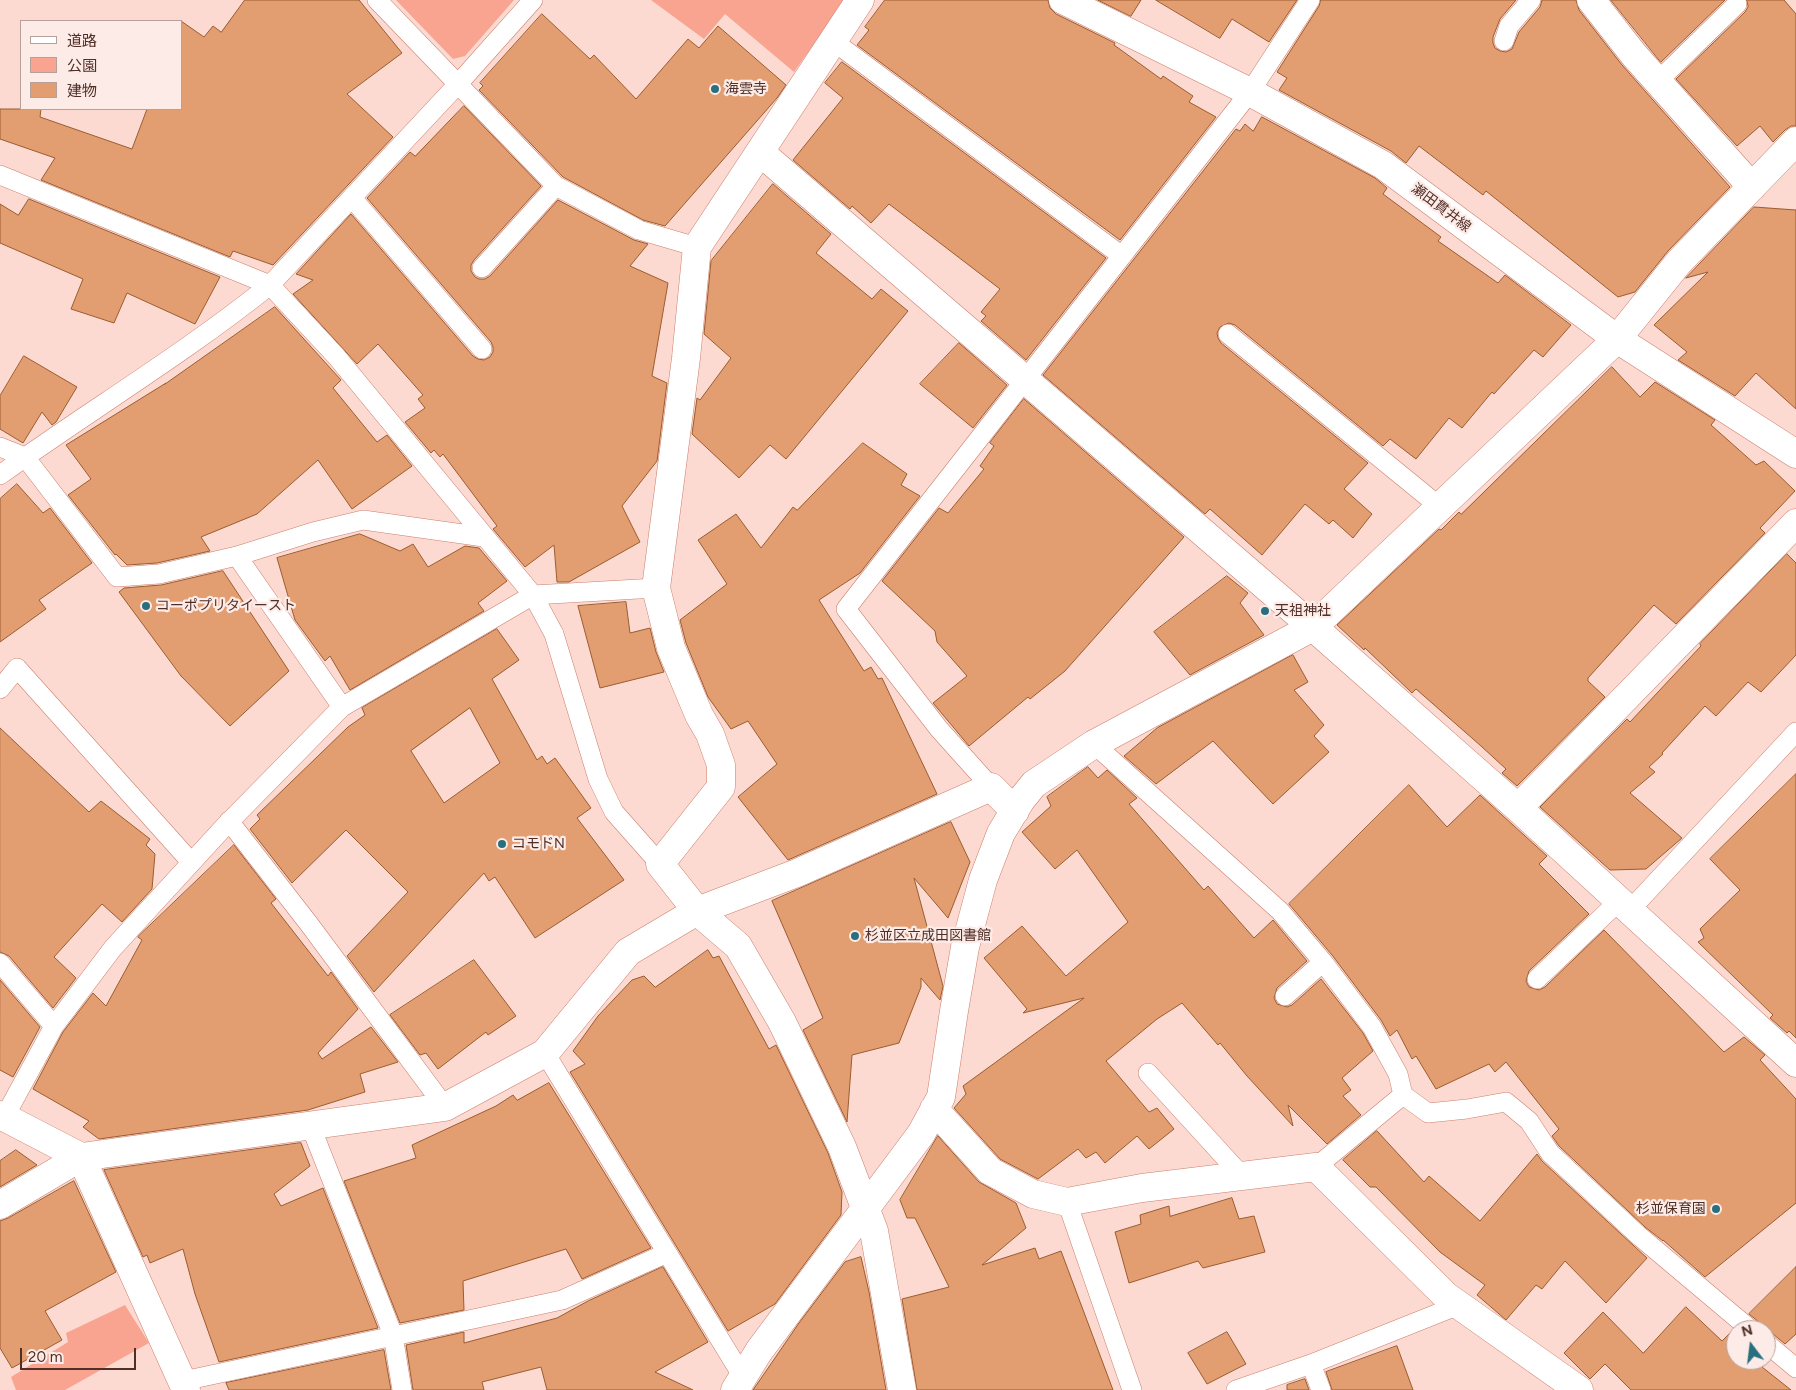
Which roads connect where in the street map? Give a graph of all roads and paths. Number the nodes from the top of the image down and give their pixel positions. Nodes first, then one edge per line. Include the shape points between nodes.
1 (377, 0) edge
2 (533, 0) edge
3 (860, 0) edge
4 (1063, 0) edge
5 (1310, 0) edge
6 (1531, 0) edge
7 (1591, 0) edge
8 (1737, 4) dead end
9 (833, 41) junction
10 (1504, 41) dead end
11 (1658, 81) junction
12 (458, 84) junction
13 (1250, 92) junction
14 (1796, 141) edge
15 (760, 152) junction
16 (0, 175) edge
17 (556, 186) junction
18 (1752, 187) junction
19 (352, 198) junction
20 (697, 247) junction
21 (1122, 256) junction
22 (482, 268) dead end
23 (270, 285) junction
24 (1228, 334) dead end
25 (1617, 340) junction
26 (482, 350) dead end
27 (1026, 380) junction
28 (0, 447) edge
29 (1796, 454) edge
30 (25, 457) junction
31 (0, 475) edge
32 (1440, 507) junction
33 (1796, 523) edge
34 (484, 537) junction
35 (238, 556) junction
36 (656, 588) junction
37 (533, 595) junction
38 (1313, 627) junction
39 (0, 689) edge
40 (342, 707) junction
41 (1796, 732) edge
42 (1094, 744) junction
43 (991, 787) junction
44 (1518, 808) junction
45 (1015, 811) junction
46 (229, 821) junction
47 (191, 862) junction
48 (660, 864) junction
49 (1624, 906) junction
50 (697, 911) junction
51 (1323, 962) junction
52 (0, 963) edge
53 (1537, 979) dead end
54 (1285, 996) dead end
55 (54, 1026) junction
56 (545, 1053) junction
57 (1796, 1063) edge
58 (1148, 1073) dead end
59 (1403, 1095) junction
60 (445, 1107) junction
61 (934, 1109) junction
62 (2, 1117) edge
63 (310, 1127) junction
64 (81, 1157) junction
65 (1316, 1167) junction
66 (1242, 1176) junction
67 (1067, 1202) junction
68 (0, 1205) edge
69 (866, 1210) junction
70 (668, 1253) junction
71 (1458, 1305) junction
72 (1739, 1320) edge
73 (393, 1335) junction
74 (1776, 1351) edge
75 (1311, 1364) junction
76 (1796, 1368) edge
77 (739, 1383) edge
78 (185, 1386) edge
79 (402, 1390) edge
80 (902, 1390) edge
81 (1132, 1390) edge
82 (1236, 1390) edge
83 (1321, 1390) edge
84 (1579, 1390) edge

1 - 12 lane
2 - 12 lane
3 - 9 street
4 - 13 street, 瀬田貫井線
5 - 13 lane
6 - 10 lane via 1509,26
7 - 11 street
8 - 11 lane
9 - 15 street
9 - 21 lane
11 - 18 street
12 - 17 lane
12 - 19 lane
13 - 21 lane
13 - 25 street, 瀬田貫井線 via 1383,165
14 - 18 street
15 - 20 street
15 - 27 street
16 - 23 lane
17 - 20 lane via 639,230
17 - 22 lane
18 - 25 street via 1679,262
19 - 23 lane
19 - 26 lane
20 - 36 street
21 - 27 lane
23 - 30 lane
23 - 34 lane via 336,356
24 - 32 lane
25 - 29 street, 瀬田貫井線
25 - 32 street
27 - 38 street
27 - 43 lane via 846,609 939,729
28 - 30 lane
30 - 31 lane
30 - 35 lane via 117,577 159,574
32 - 38 street
33 - 44 street
34 - 35 lane via 363,520
34 - 37 lane
35 - 40 lane
36 - 37 lane
36 - 48 street via 671,648 721,765 721,787
37 - 40 lane
37 - 48 lane via 554,634 598,779 614,812
38 - 42 street
38 - 44 street
39 - 47 lane via 17,668
40 - 46 lane
41 - 49 lane
42 - 45 street via 1034,784
42 - 51 lane via 1280,911
43 - 45 street
43 - 50 street via 797,873
44 - 49 street
45 - 61 street via 1001,833 983,880 965,947 941,1097
46 - 47 lane
46 - 60 lane
47 - 55 lane via 113,948
48 - 50 street
49 - 53 lane
49 - 57 street
50 - 56 street via 628,952
50 - 69 street via 738,946 782,1022 842,1147
51 - 54 lane
51 - 59 lane via 1372,1027 1398,1074
52 - 55 lane
55 - 62 lane
56 - 60 street
56 - 70 lane
58 - 66 lane
59 - 65 lane
59 - 72 lane via 1428,1113 1506,1102 1529,1121 1550,1153 1624,1222
60 - 63 street
61 - 67 street via 990,1171 1033,1194
61 - 69 street
62 - 64 street
63 - 64 street
63 - 73 lane
64 - 68 street
64 - 78 street
65 - 66 street
65 - 71 street
66 - 67 street via 1142,1188
67 - 81 lane
69 - 77 street via 759,1351
69 - 80 street via 874,1231
70 - 73 lane via 562,1300
70 - 77 lane
71 - 75 lane
71 - 84 street
73 - 78 lane
73 - 79 lane
74 - 76 lane
75 - 82 lane
75 - 83 lane

